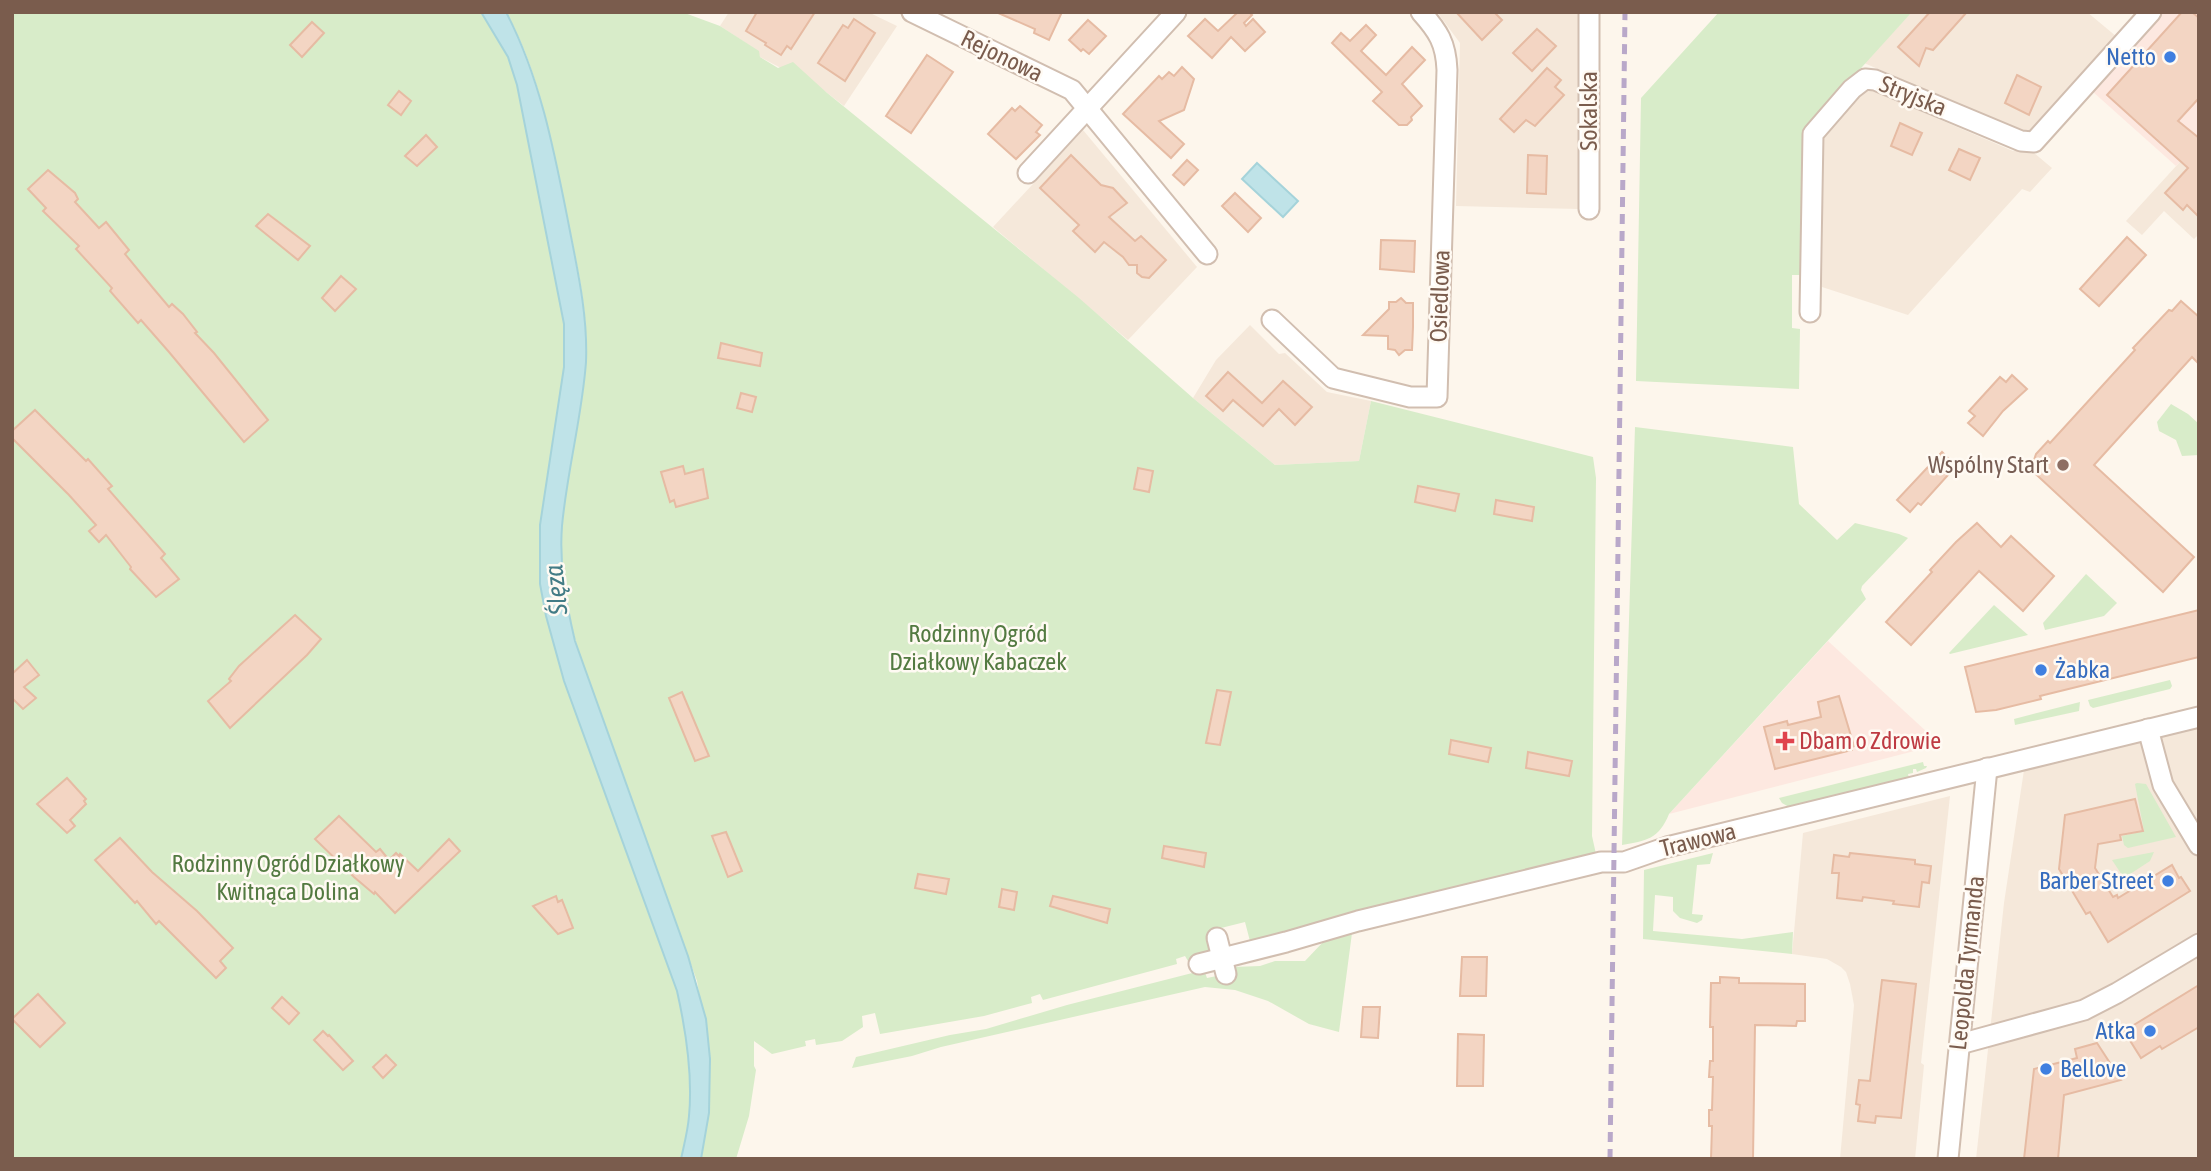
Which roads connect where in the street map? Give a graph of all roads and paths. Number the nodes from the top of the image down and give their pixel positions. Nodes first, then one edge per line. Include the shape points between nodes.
1 (912, 12) edge
2 (1175, 12) edge
3 (1421, 12) edge
4 (1589, 12) edge
5 (2151, 12) edge
6 (1086, 108) junction
7 (1028, 173) dead end
8 (1588, 209) dead end
9 (1207, 254) dead end
10 (1810, 312) dead end
11 (1272, 320) dead end
12 (2199, 717) edge
13 (2148, 729) junction
14 (1987, 768) junction
15 (2199, 845) edge
16 (1217, 938) dead end
17 (2199, 944) edge
18 (1199, 964) dead end
19 (1224, 966) junction
20 (1960, 1044) junction
21 (1948, 1159) edge

1 - 6 street, Rejonowa via 1072,90
2 - 6 street
3 - 11 street, Osiedlowa via 1446,49 1447,70 1437,397 1410,397 1333,378
4 - 8 street, Sokalska
5 - 10 street, Stryjska via 2034,142 2021,141 1875,80 1865,79 1853,89 1813,134
6 - 7 street
6 - 9 street
12 - 13 street, Trawowa
13 - 14 street, Trawowa
13 - 15 street via 2163,785
14 - 19 street, Trawowa via 1667,847 1624,862 1601,862 1358,921
14 - 20 street, Leopolda Tyrmanda
16 - 19 street
17 - 20 street via 2084,1010
18 - 19 street, Trawowa
20 - 21 street, Leopolda Tyrmanda

